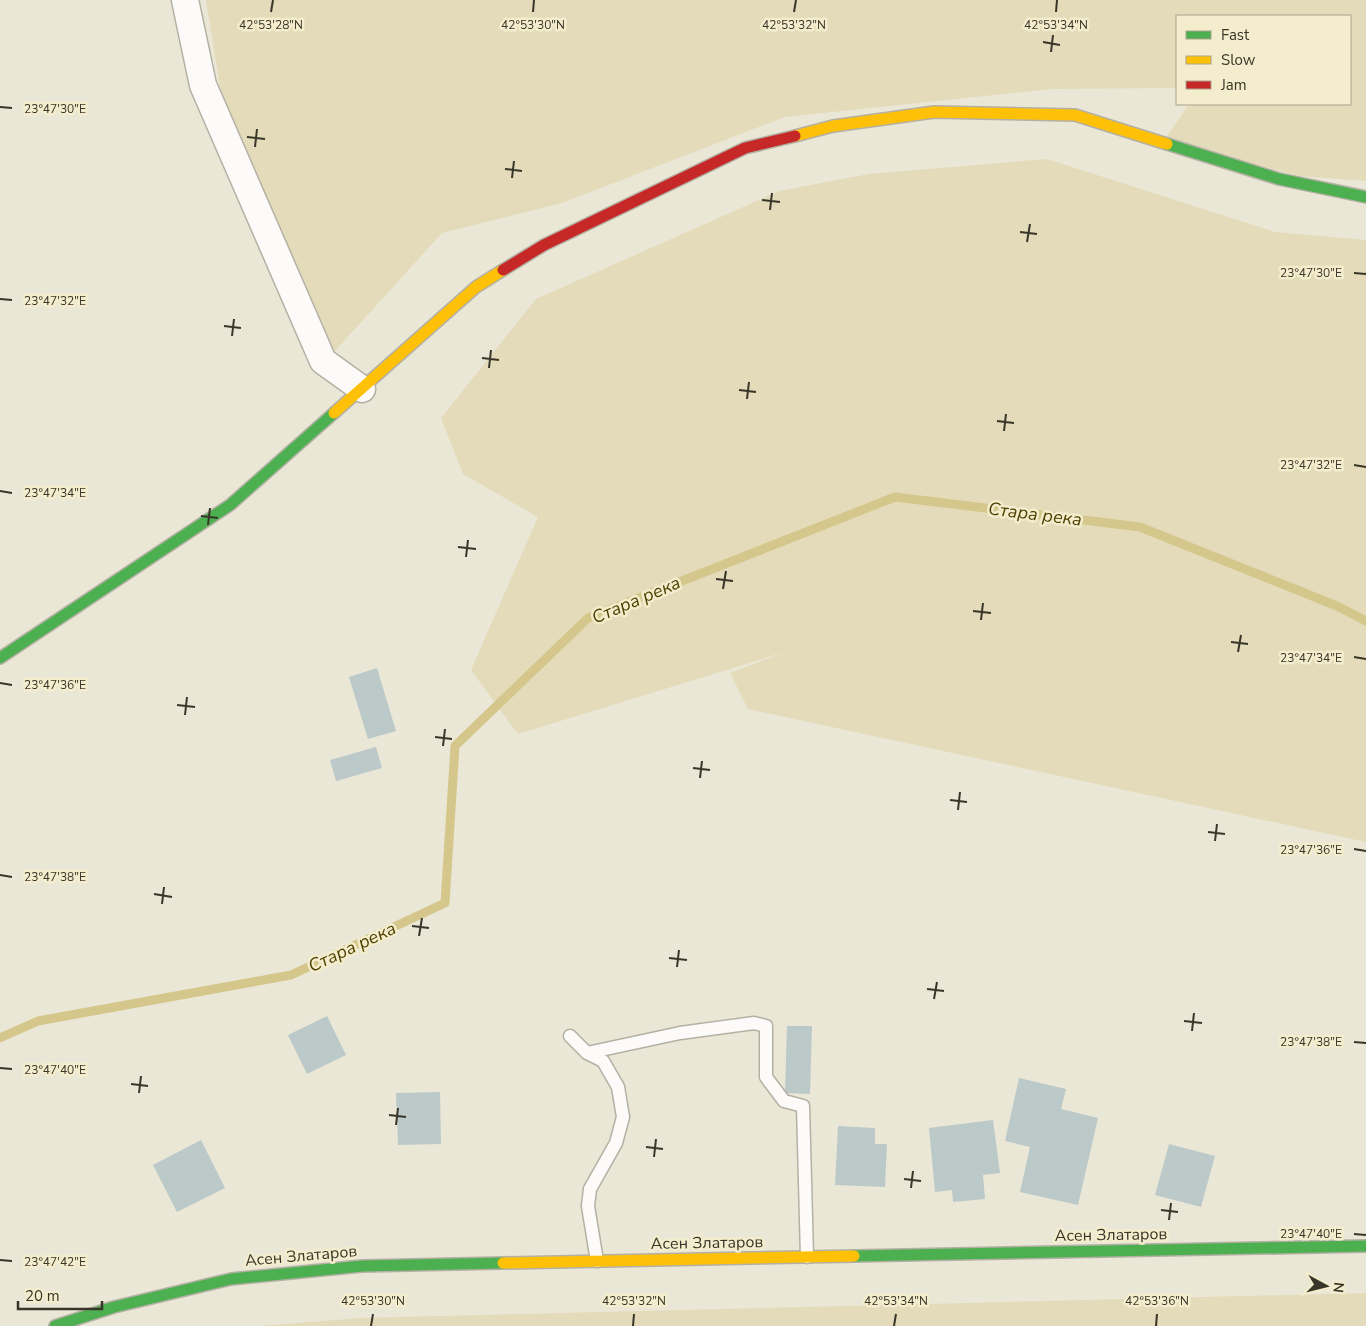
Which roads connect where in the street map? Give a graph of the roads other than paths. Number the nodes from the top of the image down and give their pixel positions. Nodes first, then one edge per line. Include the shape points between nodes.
1 (185, 0) edge
2 (1366, 197) edge
3 (362, 388) junction
4 (0, 658) edge
5 (570, 1036) dead end
6 (587, 1053) junction
7 (1366, 1246) edge
8 (807, 1257) junction
9 (597, 1261) junction
10 (55, 1326) edge

1 - 3 street via 203,85 323,361
2 - 3 street via 1279,179 1074,115 934,112 833,126 745,148 544,245 476,287
3 - 4 street via 230,506
5 - 6 lane
6 - 8 lane via 680,1033 754,1023 766,1026 766,1078 784,1102 803,1106
6 - 9 lane via 603,1061 618,1087 623,1117 616,1143 590,1189 588,1206
7 - 8 street, Асен Златаров
8 - 9 street, Асен Златаров
9 - 10 street, Асен Златаров via 362,1266 231,1279 114,1307

